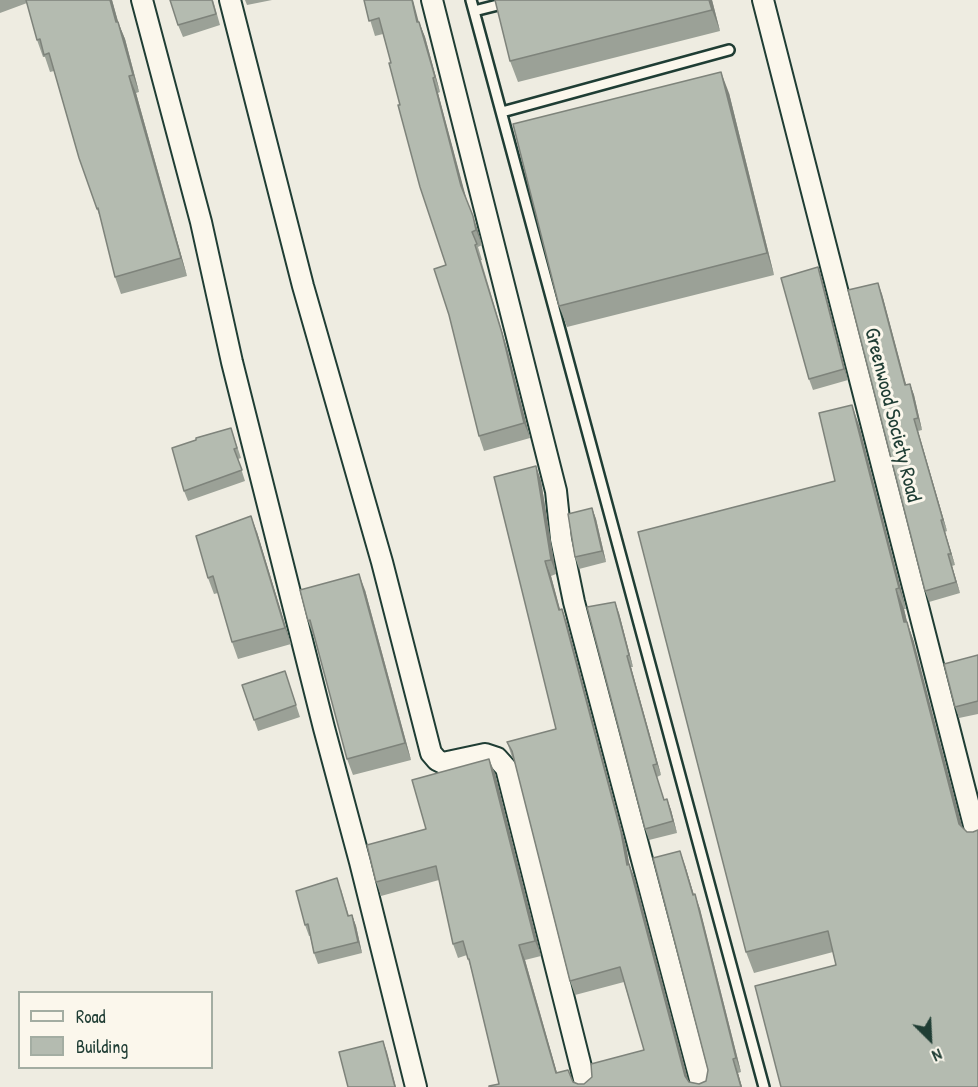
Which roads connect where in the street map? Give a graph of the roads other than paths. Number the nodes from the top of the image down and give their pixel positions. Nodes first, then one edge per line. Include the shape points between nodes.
1 (142, 0) edge
2 (230, 0) edge
3 (432, 0) edge
4 (471, 0) edge
5 (518, 0) edge
6 (763, 0) edge
7 (474, 11) junction
8 (729, 50) dead end
9 (501, 112) junction
10 (978, 841) edge
11 (416, 1087) edge
12 (586, 1087) edge
13 (702, 1087) edge
14 (764, 1087) edge

1 - 11 street
2 - 12 street via 303,286 432,753 443,763 485,754 497,758 506,768
3 - 13 street via 556,491 574,602
4 - 7 lane
5 - 7 lane
6 - 10 street, Greenwood Society Road
7 - 9 lane
8 - 9 lane
9 - 14 lane

